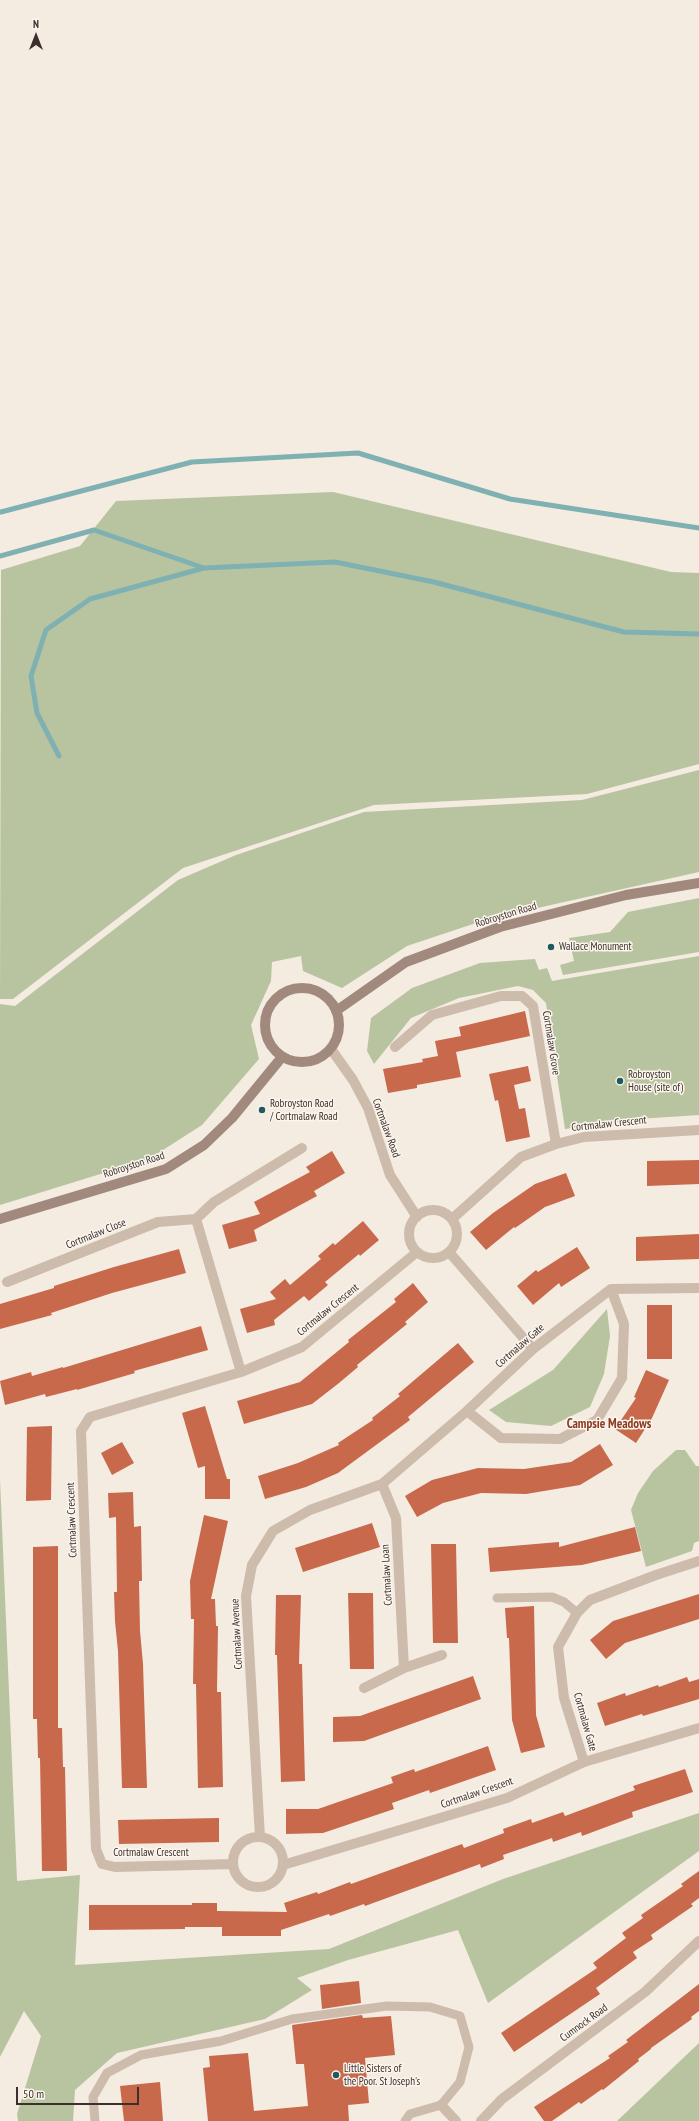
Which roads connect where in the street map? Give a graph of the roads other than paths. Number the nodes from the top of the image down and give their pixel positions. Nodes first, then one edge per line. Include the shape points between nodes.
1 (699, 883) edge
2 (336, 1011) junction
3 (395, 1047) dead end
4 (331, 1049) junction
5 (282, 1057) junction
6 (699, 1130) edge
7 (556, 1144) junction
8 (302, 1148) dead end
9 (416, 1217) junction
10 (0, 1219) edge
11 (196, 1219) junction
12 (452, 1219) junction
13 (418, 1252) junction
14 (449, 1252) junction
15 (7, 1282) dead end
16 (699, 1288) edge
17 (612, 1289) junction
18 (533, 1349) junction
19 (241, 1372) junction
20 (467, 1411) junction
21 (382, 1484) junction
22 (699, 1561) edge
23 (497, 1598) dead end
24 (577, 1613) junction
25 (442, 1655) dead end
26 (404, 1668) junction
27 (364, 1688) dead end
28 (699, 1728) edge
29 (584, 1762) junction
30 (260, 1837) junction
31 (233, 1864) junction
32 (283, 1865) junction
33 (699, 1941) edge
34 (441, 2105) junction
35 (95, 2121) edge
36 (405, 2121) edge
37 (456, 2121) edge
38 (481, 2121) edge

1 - 2 street, Robroyston Road via 626,895 500,927 406,962
2 - 4 street via 340,1027
2 - 5 street via 323,994 314,990 292,989 284,992 269,1008 266,1019 269,1042
3 - 7 street, Cortmalaw Grove via 432,1015 501,996 522,996 533,1006
4 - 5 street via 318,1060 304,1062
4 - 9 street, Cortmalaw Road via 353,1080 368,1108 390,1175
5 - 10 street, Robroyston Road via 232,1118 204,1145 166,1169
6 - 7 street, Cortmalaw Crescent via 584,1137
7 - 12 street, Cortmalaw Crescent via 521,1157
8 - 11 street via 214,1202
9 - 12 street via 423,1212 438,1211
9 - 13 street via 412,1223 410,1238
11 - 15 street, Cortmalaw Close via 158,1222
11 - 19 street
12 - 14 street via 456,1240
13 - 14 street via 436,1257
13 - 19 street, Cortmalaw Crescent via 302,1347
14 - 18 street
16 - 17 street
17 - 18 street, Cortmalaw Gate
17 - 20 street via 624,1324 622,1378 597,1420 560,1439 502,1438
18 - 20 street, Cortmalaw Gate
19 - 31 street, Cortmalaw Crescent via 90,1417 81,1431 96,1849 102,1864 116,1867
20 - 21 street, Cortmalaw Gate
21 - 26 street, Cortmalaw Loan via 396,1518
21 - 30 street, Cortmalaw Avenue via 310,1510 273,1531 252,1565 246,1596
22 - 24 street, Cortmalaw Gate via 590,1600
23 - 24 lane via 552,1597 564,1602
24 - 29 street, Cortmalaw Gate via 558,1647 564,1698
25 - 26 street
26 - 27 street
28 - 29 street, Cortmalaw Crescent
29 - 32 street, Cortmalaw Crescent via 507,1798
30 - 31 street via 251,1838 238,1848
30 - 32 street via 277,1846 283,1857
31 - 32 street via 239,1879 253,1887 270,1885 276,1880
33 - 38 street, Cumnock Road via 645,1992 502,2099
34 - 35 lane via 460,2082 469,2047 460,2016 430,2007 388,2006 292,2019 221,2041 141,2055 107,2073 93,2097
34 - 36 lane via 410,2114
34 - 37 street

